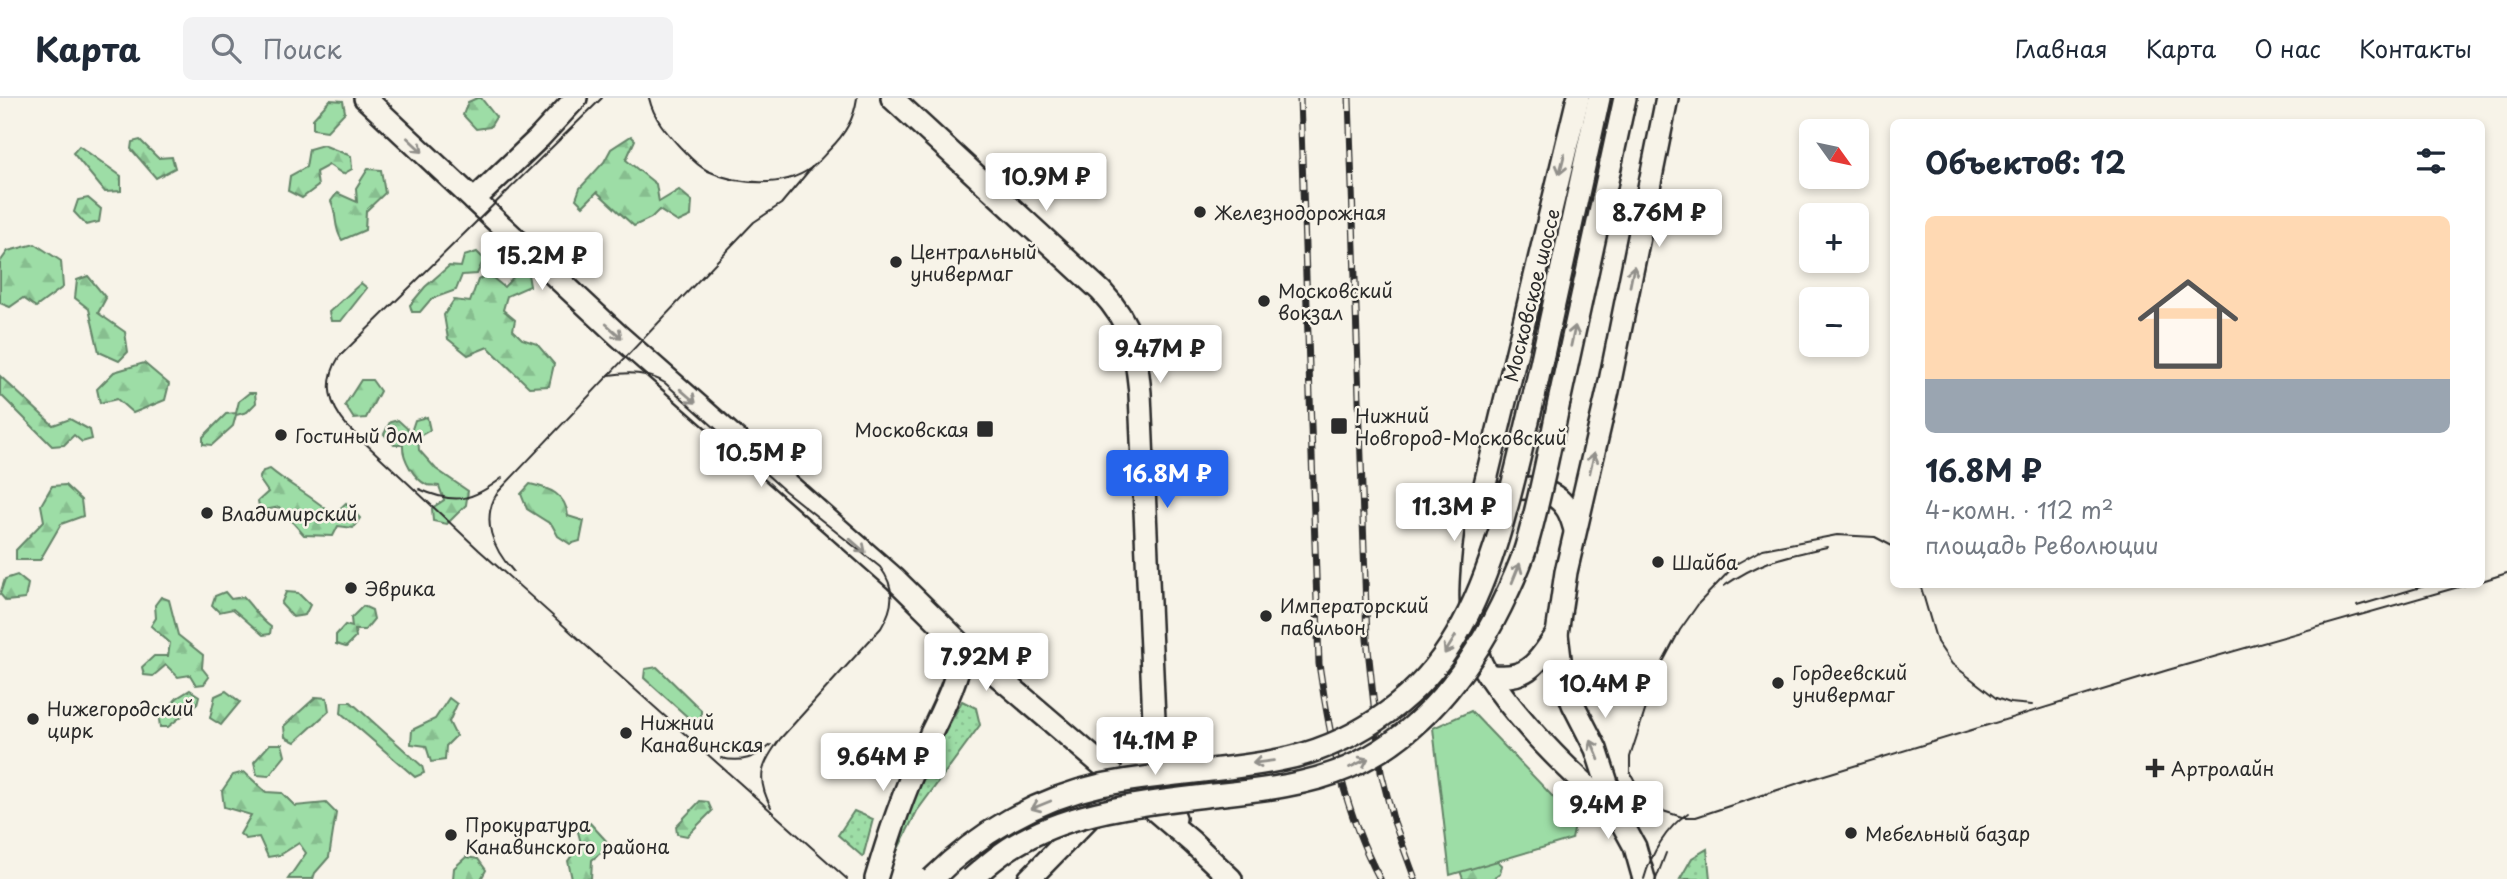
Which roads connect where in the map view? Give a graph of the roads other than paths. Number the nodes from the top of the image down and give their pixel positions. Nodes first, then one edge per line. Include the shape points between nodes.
1 (365, 98) edge
2 (576, 98) edge
3 (892, 98) edge
4 (1578, 98) edge
5 (1599, 98) edge
6 (1625, 98) edge
7 (1667, 98) edge
8 (474, 200) junction
9 (1479, 509) junction
10 (1575, 530) junction
11 (1557, 634) junction
12 (963, 646) junction
13 (1488, 676) junction
14 (1155, 743) junction
15 (1122, 784) junction
16 (1618, 814) junction
17 (1192, 842) junction
18 (876, 879) edge
19 (932, 879) edge
20 (971, 879) edge
21 (1029, 879) edge
22 (1231, 879) edge
23 (1644, 879) edge

1 -> 8 main road
2 - 8 main road
3 - 14 main road via 1101,291 1127,324 1140,393
4 -> 9 main road, Московское шоссе
5 -> 19 main road, bridge via 1499,536 1468,613 1433,668 1381,718 1351,736 1280,760 1098,786 1036,806 984,835
20 -> 6 main road, bridge via 1023,840 1075,820 1129,805 1268,789 1345,769 1400,737 1454,684 1494,620 1525,549
10 -> 7 main road, Московское шоссе
8 -> 12 main road via 618,335 895,579
9 - 10 main road via 1503,493 1534,488 1553,495 1567,509
9 - 13 main road, Московское шоссе via 1471,611 1479,660
10 - 11 main road, Московское шоссе
11 - 13 main road via 1521,675
16 -> 11 main road, Московское шоссе via 1596,749 1562,675
12 - 15 main road
12 - 18 main road via 954,681 914,771
13 - 16 main road, Московское шоссе via 1571,772
14 - 15 main road
14 - 17 main road via 1166,797
15 - 17 main road
15 - 21 main road
16 - 23 main road, Московское шоссе
17 - 22 main road

